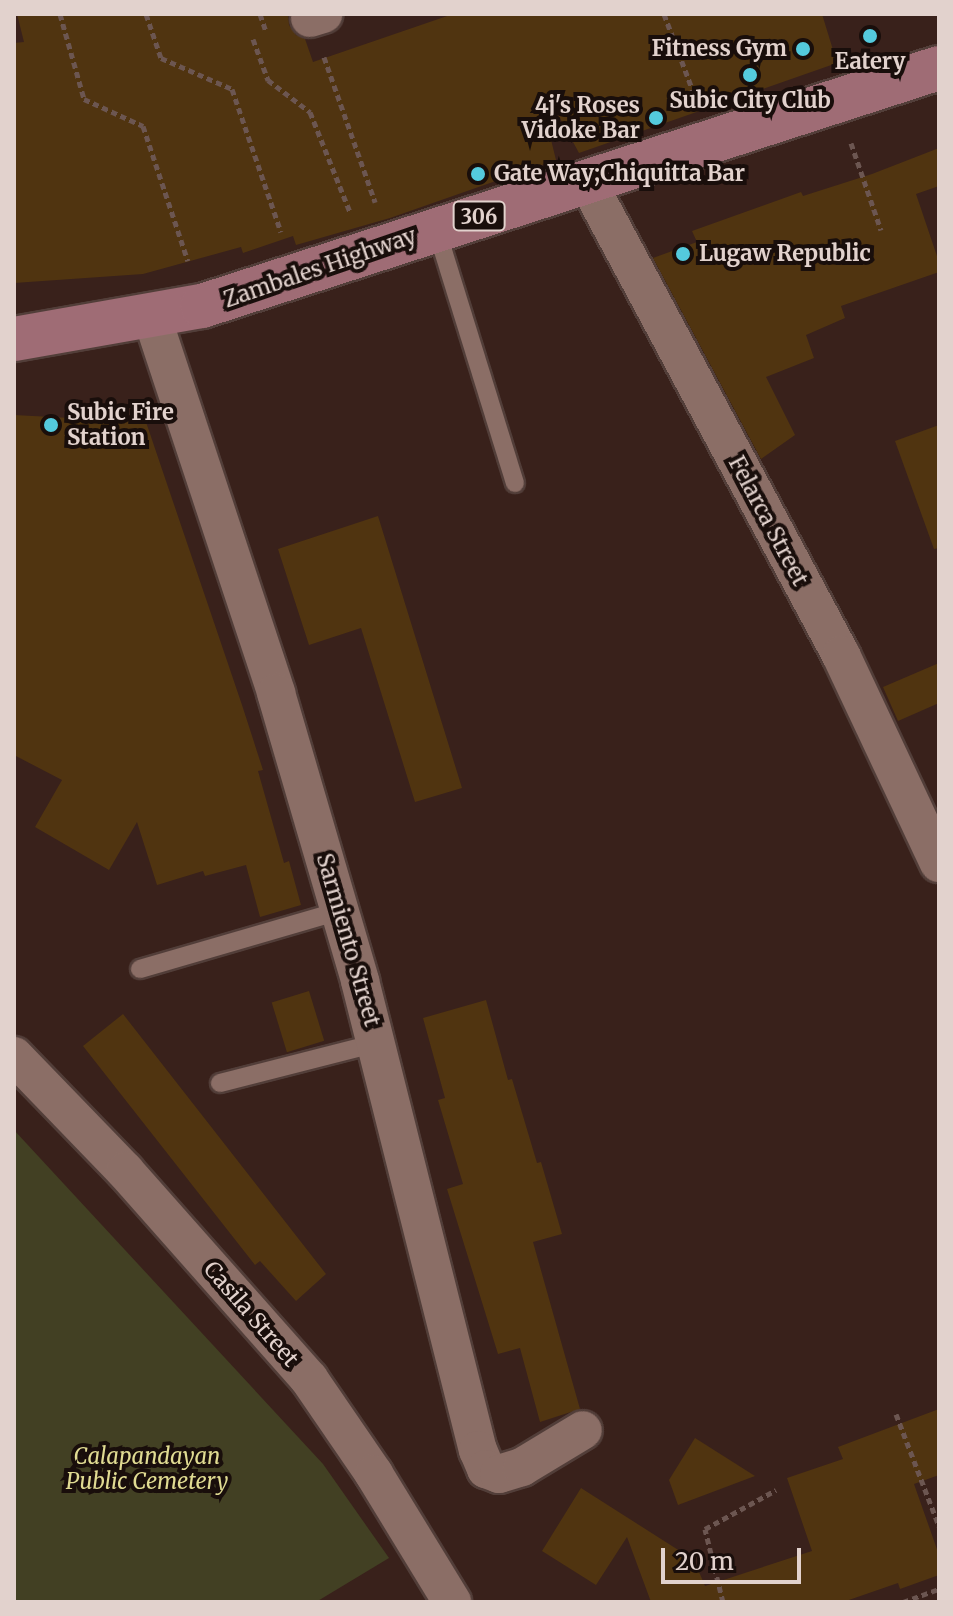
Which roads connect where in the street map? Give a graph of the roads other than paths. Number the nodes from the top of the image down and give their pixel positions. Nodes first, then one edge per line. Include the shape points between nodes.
1 (939, 68) edge
2 (588, 183) junction
3 (436, 228) junction
4 (151, 314) junction
5 (14, 339) edge
6 (515, 483) dead end
7 (939, 863) edge
8 (340, 911) junction
9 (140, 969) dead end
10 (377, 1043) junction
11 (14, 1056) edge
12 (220, 1083) dead end
13 (583, 1430) dead end
14 (452, 1602) edge

1 - 2 main road, Zambales Highway / 306
2 - 3 main road, Zambales Highway / 306
2 - 7 street, Felarca Street via 841,655
3 - 4 main road, Zambales Highway / 306 via 297,278 202,306
3 - 6 lane
4 - 5 main road, Zambales Highway / 306
4 - 8 street, Sarmiento Street via 276,693
8 - 9 lane
8 - 10 street, Sarmiento Street
10 - 12 lane
10 - 13 street, Sarmiento Street via 486,1469 499,1474 522,1467
11 - 14 street, Casila Street via 125,1171 309,1379

